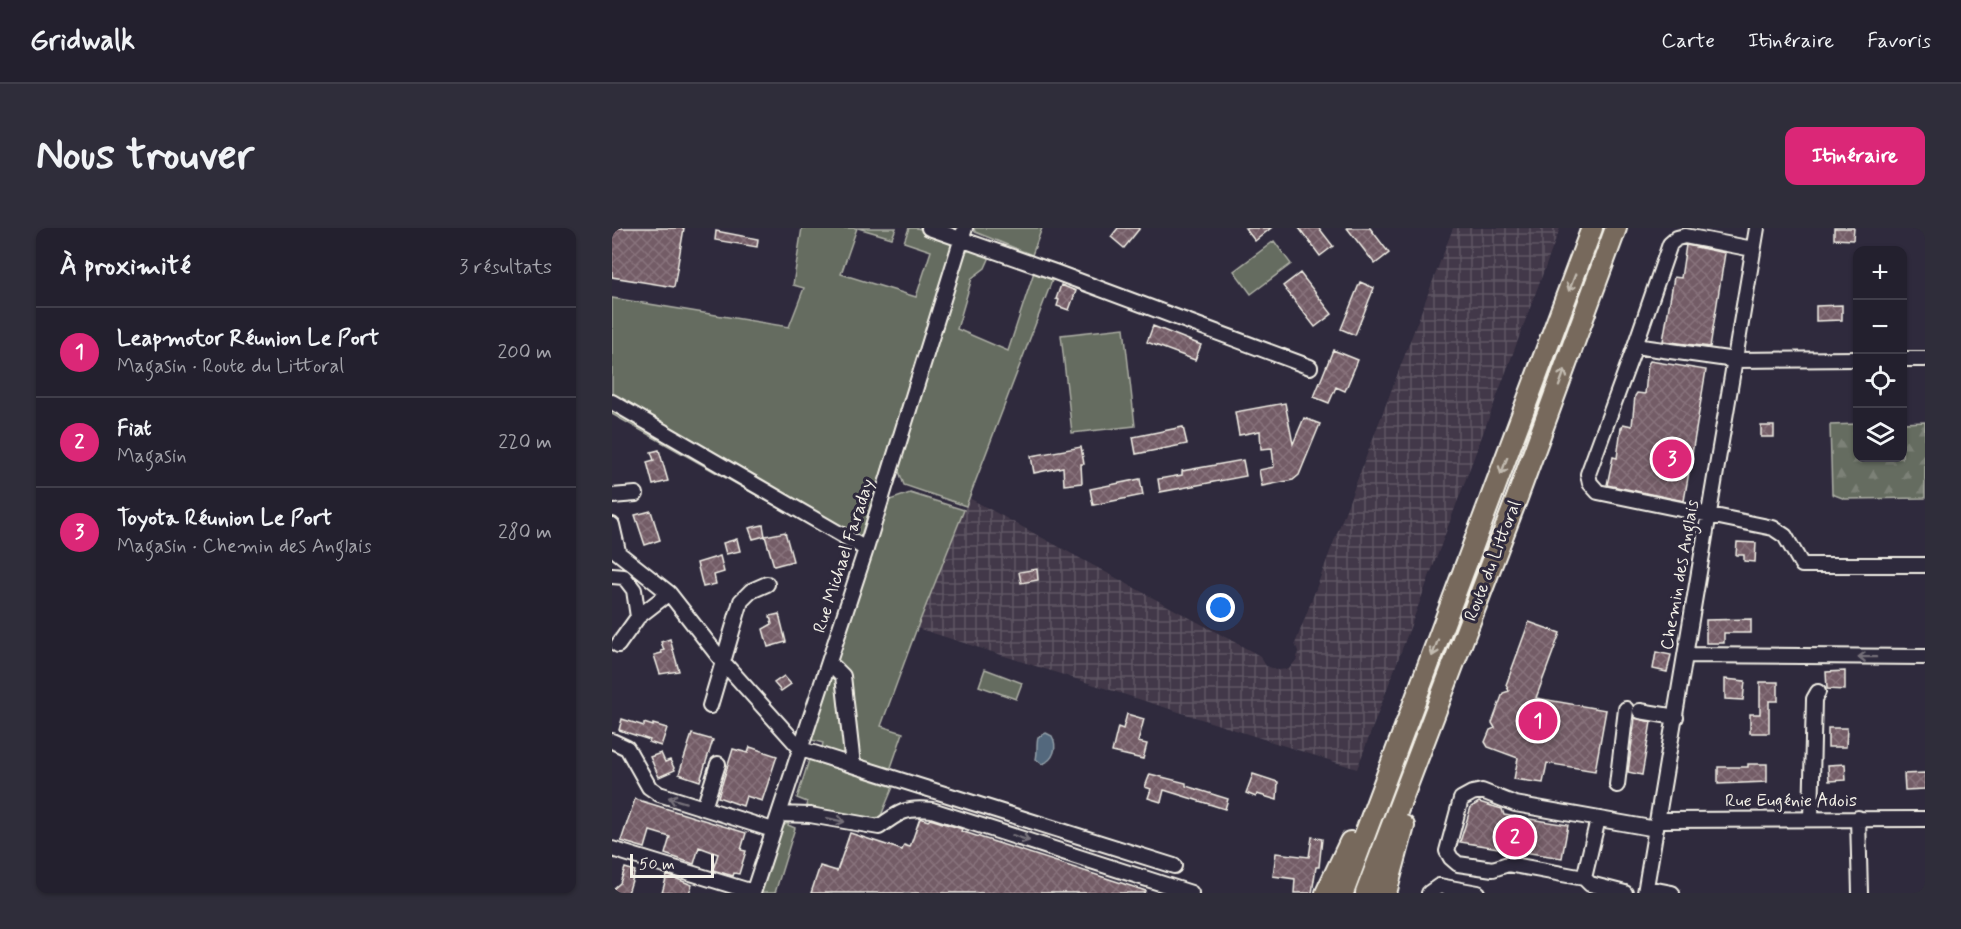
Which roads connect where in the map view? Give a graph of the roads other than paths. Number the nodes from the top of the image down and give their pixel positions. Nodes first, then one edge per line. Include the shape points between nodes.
1 (929, 228) edge
2 (1592, 228) edge
3 (1616, 228) edge
4 (1756, 228) edge
5 (964, 233) edge
6 (1753, 249) junction
7 (1635, 346) junction
8 (1853, 359) edge
9 (1907, 359) edge
10 (1925, 359) edge
11 (1735, 360) junction
12 (1310, 367) dead end
13 (612, 402) edge
14 (636, 494) dead end
15 (612, 496) edge
16 (1709, 514) junction
17 (612, 525) edge
18 (866, 549) junction
19 (615, 550) edge
20 (1925, 565) edge
21 (612, 576) edge
22 (767, 584) dead end
23 (669, 593) junction
24 (638, 617) junction
25 (618, 645) dead end
26 (1685, 655) junction
27 (1925, 657) edge
28 (723, 662) junction
29 (828, 666) junction
30 (1421, 687) junction
31 (1818, 692) dead end
32 (1439, 703) junction
33 (710, 706) dead end
34 (1676, 717) junction
35 (612, 741) edge
36 (801, 749) junction
37 (718, 764) dead end
38 (853, 765) junction
39 (1617, 785) dead end
40 (704, 808) junction
41 (778, 814) junction
42 (1858, 818) junction
43 (1598, 819) junction
44 (1811, 819) junction
45 (1925, 819) edge
46 (1657, 825) junction
47 (773, 830) junction
48 (612, 849) edge
49 (1174, 866) dead end
50 (1584, 878) junction
51 (1645, 890) edge
52 (753, 893) edge
53 (1191, 893) edge
54 (1326, 893) edge
55 (1343, 893) edge
56 (1366, 893) edge
57 (1386, 893) edge
58 (1429, 893) edge
59 (1478, 893) edge
60 (1625, 893) edge
61 (1672, 893) edge
62 (1860, 893) edge

1 - 5 street
2 -> 30 highway, Route du Littoral
32 -> 3 highway, Route du Littoral
4 - 6 street, Chemin des Anglais
5 - 12 street
5 - 18 street, Rue Michael Faraday
6 - 7 street via 1685,236 1677,238 1670,244
6 - 11 street, Chemin des Anglais
7 - 11 street
7 - 16 street via 1588,474 1590,483 1598,492
8 - 11 street
9 - 10 street
11 - 16 street, Chemin des Anglais
13 - 18 street
14 - 15 street
16 - 20 street via 1773,528 1785,536 1802,565
16 - 26 street, Chemin des Anglais
17 - 19 street
18 - 29 street, Rue Michael Faraday
19 - 23 street
21 - 24 street via 624,578 634,590
22 - 28 street via 741,601
23 - 24 street
23 - 28 street
24 - 25 street
27 -> 26 street
26 - 34 street, Chemin des Anglais
28 - 33 street
28 - 36 street
29 - 36 street, Rue Michael Faraday
29 - 38 street via 843,676
30 - 54 highway
30 - 55 highway, Route du Littoral
31 - 44 street via 1814,699
32 - 56 highway, Route du Littoral
32 - 57 highway
34 - 39 street via 1633,710
34 - 46 street, Chemin des Anglais
40 -> 35 street via 653,791 627,748
36 - 38 street
36 - 41 street, Rue Michael Faraday
37 - 40 street
38 - 49 street
40 - 47 street
41 - 47 street, Rue Michael Faraday
41 -> 53 street via 810,815 879,827 900,811 932,810
42 - 44 street, Rue Eugénie Adois
42 - 45 street, Rue Eugénie Adois
42 - 62 street
43 - 46 street, Rue Eugénie Adois
43 - 50 street
43 - 50 street, Rue Eugénie Adois via 1515,804 1482,791 1461,800 1447,851 1458,864 1493,869 1508,864
44 - 46 street, Rue Eugénie Adois
46 - 51 street, Chemin des Anglais
47 - 52 street, Rue Michael Faraday
48 - 52 street
50 - 60 street via 1590,884
51 - 61 street
58 - 59 street via 1439,886

